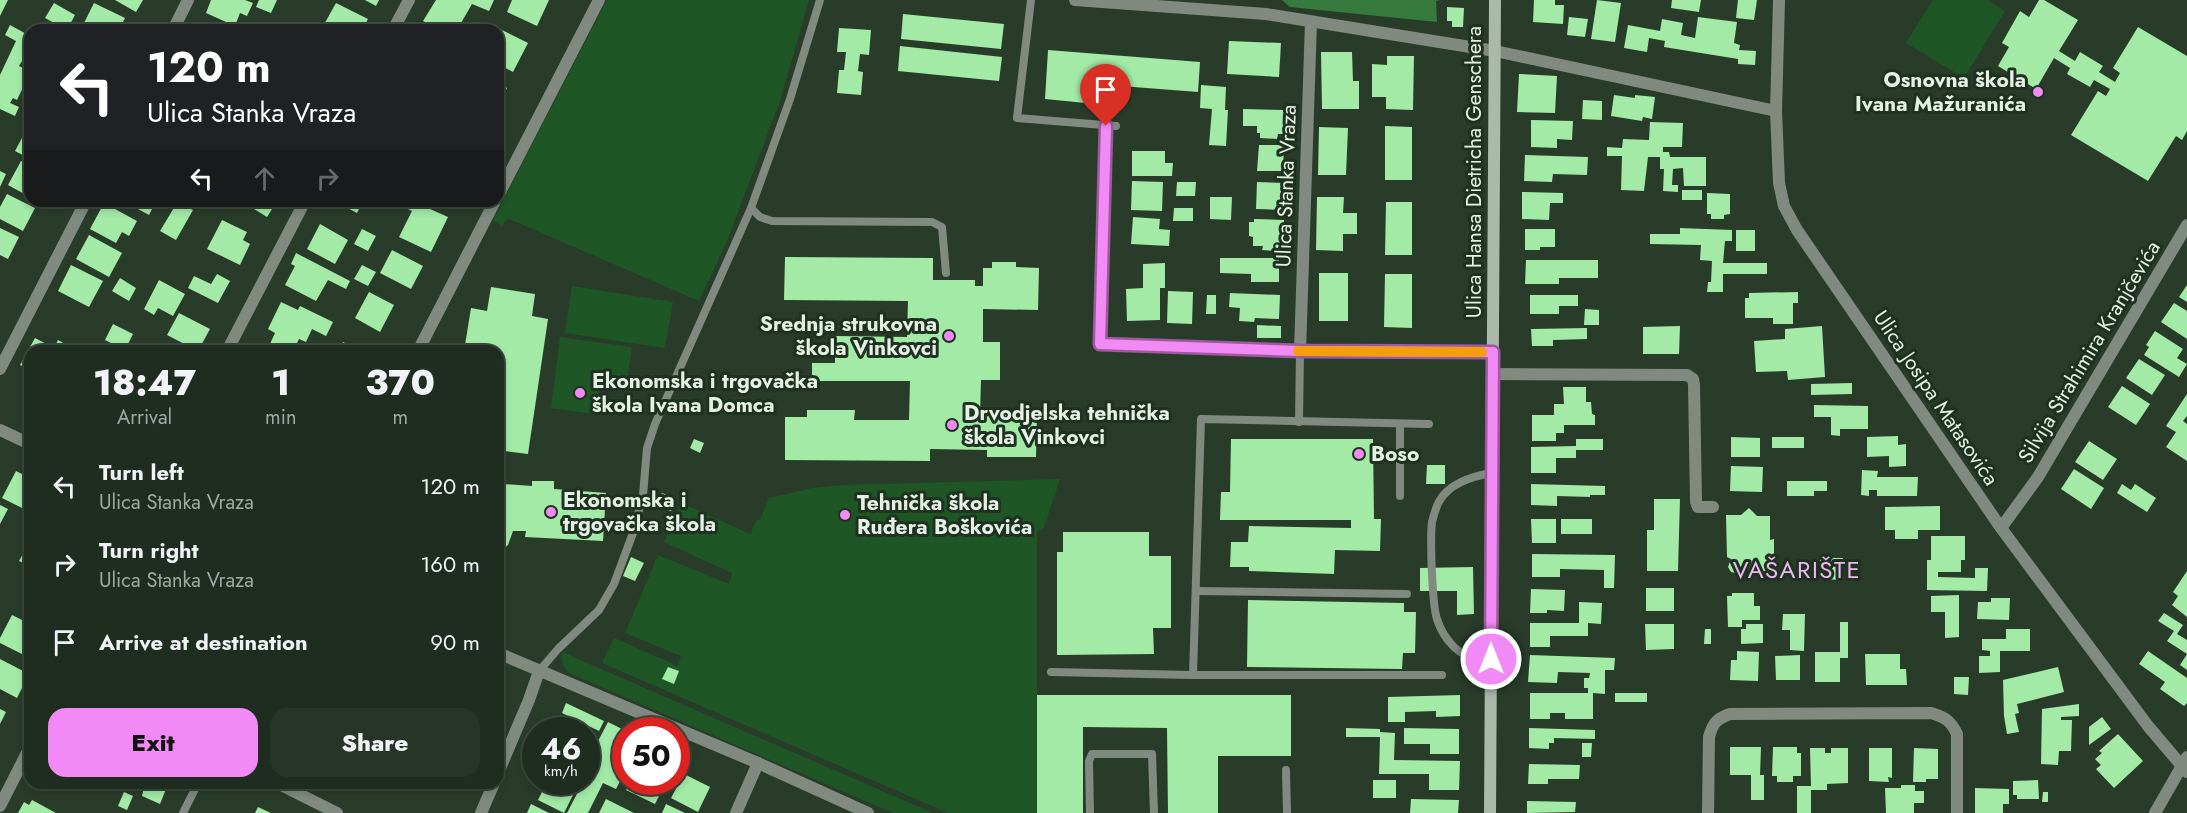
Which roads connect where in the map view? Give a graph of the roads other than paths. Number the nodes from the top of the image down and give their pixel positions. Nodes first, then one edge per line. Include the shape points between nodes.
1 (188, 0) edge
2 (409, 0) edge
3 (599, 0) edge
4 (820, 0) edge
5 (1031, 0) edge
6 (1082, 0) edge
7 (1495, 0) edge
8 (1779, 0) edge
9 (1203, 4) edge
10 (1311, 22) junction
11 (176, 24) edge
12 (396, 24) edge
13 (1495, 51) junction
14 (1776, 111) junction
15 (1111, 126) joint
16 (504, 184) edge
17 (83, 207) edge
18 (302, 207) edge
19 (492, 207) edge
20 (751, 208) junction
21 (2187, 225) edge
22 (946, 273) dead end
23 (230, 345) edge
24 (421, 345) edge
25 (1300, 351) junction
26 (1493, 352) junction
27 (0, 369) edge
28 (1492, 374) junction
29 (1299, 422) junction
30 (1400, 424) junction
31 (1429, 424) dead end
32 (0, 430) edge
33 (24, 441) edge
34 (1492, 473) junction
35 (1400, 496) dead end
36 (1713, 507) dead end
37 (2001, 528) junction
38 (1196, 591) junction
39 (1407, 594) dead end
40 (504, 656) edge
41 (1491, 665) junction
42 (539, 671) junction
43 (1051, 672) dead end
44 (1193, 675) junction
45 (1442, 675) dead end
46 (24, 759) edge
47 (504, 759) edge
48 (758, 763) junction
49 (2185, 764) edge
50 (1286, 770) dead end
51 (195, 789) edge
52 (289, 789) edge
53 (491, 789) edge
54 (0, 806) edge
55 (183, 813) edge
56 (337, 813) edge
57 (481, 813) edge
58 (736, 813) edge
59 (868, 813) edge
60 (1090, 813) edge
61 (1154, 813) edge
62 (1287, 813) edge
63 (1490, 813) edge
64 (1708, 813) edge
65 (1957, 813) edge
66 (2155, 813) edge

1 - 11 street
2 - 12 street
3 - 16 street
4 - 20 lane
5 - 15 lane via 1017,118
6 - 9 street
7 - 13 main road, Ulica Hansa Dietricha Genschera
8 - 14 street, Ulica Josipa Matasovića
9 - 10 street
10 - 13 street
10 - 25 street, Ulica Stanka Vraza
13 - 14 street
13 - 26 main road, Ulica Hansa Dietricha Genschera
14 - 37 street, Ulica Josipa Matasovića via 1779,183 1784,206
15 - 25 street via 1100,344
17 - 27 street
18 - 23 street
19 - 24 street
20 - 22 lane via 772,221 932,222 942,227
20 - 42 lane via 655,424 647,448 641,504 614,584 599,610
21 - 37 street, Silvija Strahimira Kranjčevića via 2038,477
25 - 26 street
25 - 29 lane
26 - 28 main road, Ulica Hansa Dietricha Genschera
28 - 34 main road, Ulica Hansa Dietricha Genschera
28 - 36 street via 1687,375 1694,385 1696,502 1698,507
29 - 30 lane
29 - 38 lane via 1201,419
30 - 31 lane
30 - 35 lane
32 - 33 street
34 - 41 main road, Ulica Hansa Dietricha Genschera
34 - 41 lane via 1471,476 1441,498 1432,524 1437,620 1454,648
37 - 49 street, Ulica Josipa Matasovića via 2148,726
38 - 39 lane
38 - 44 lane
40 - 42 street
41 - 63 main road, Ulica Hansa Dietricha Genschera
42 - 47 street
42 - 48 street
43 - 44 lane
44 - 45 lane
46 - 54 street
48 - 58 street
48 - 59 street
49 - 66 street
50 - 62 lane
51 - 55 lane
52 - 56 street
53 - 57 street
60 - 61 lane via 1092,754 1152,754
64 - 65 street via 1709,737 1718,718 1730,714 1932,713 1951,722 1957,734

